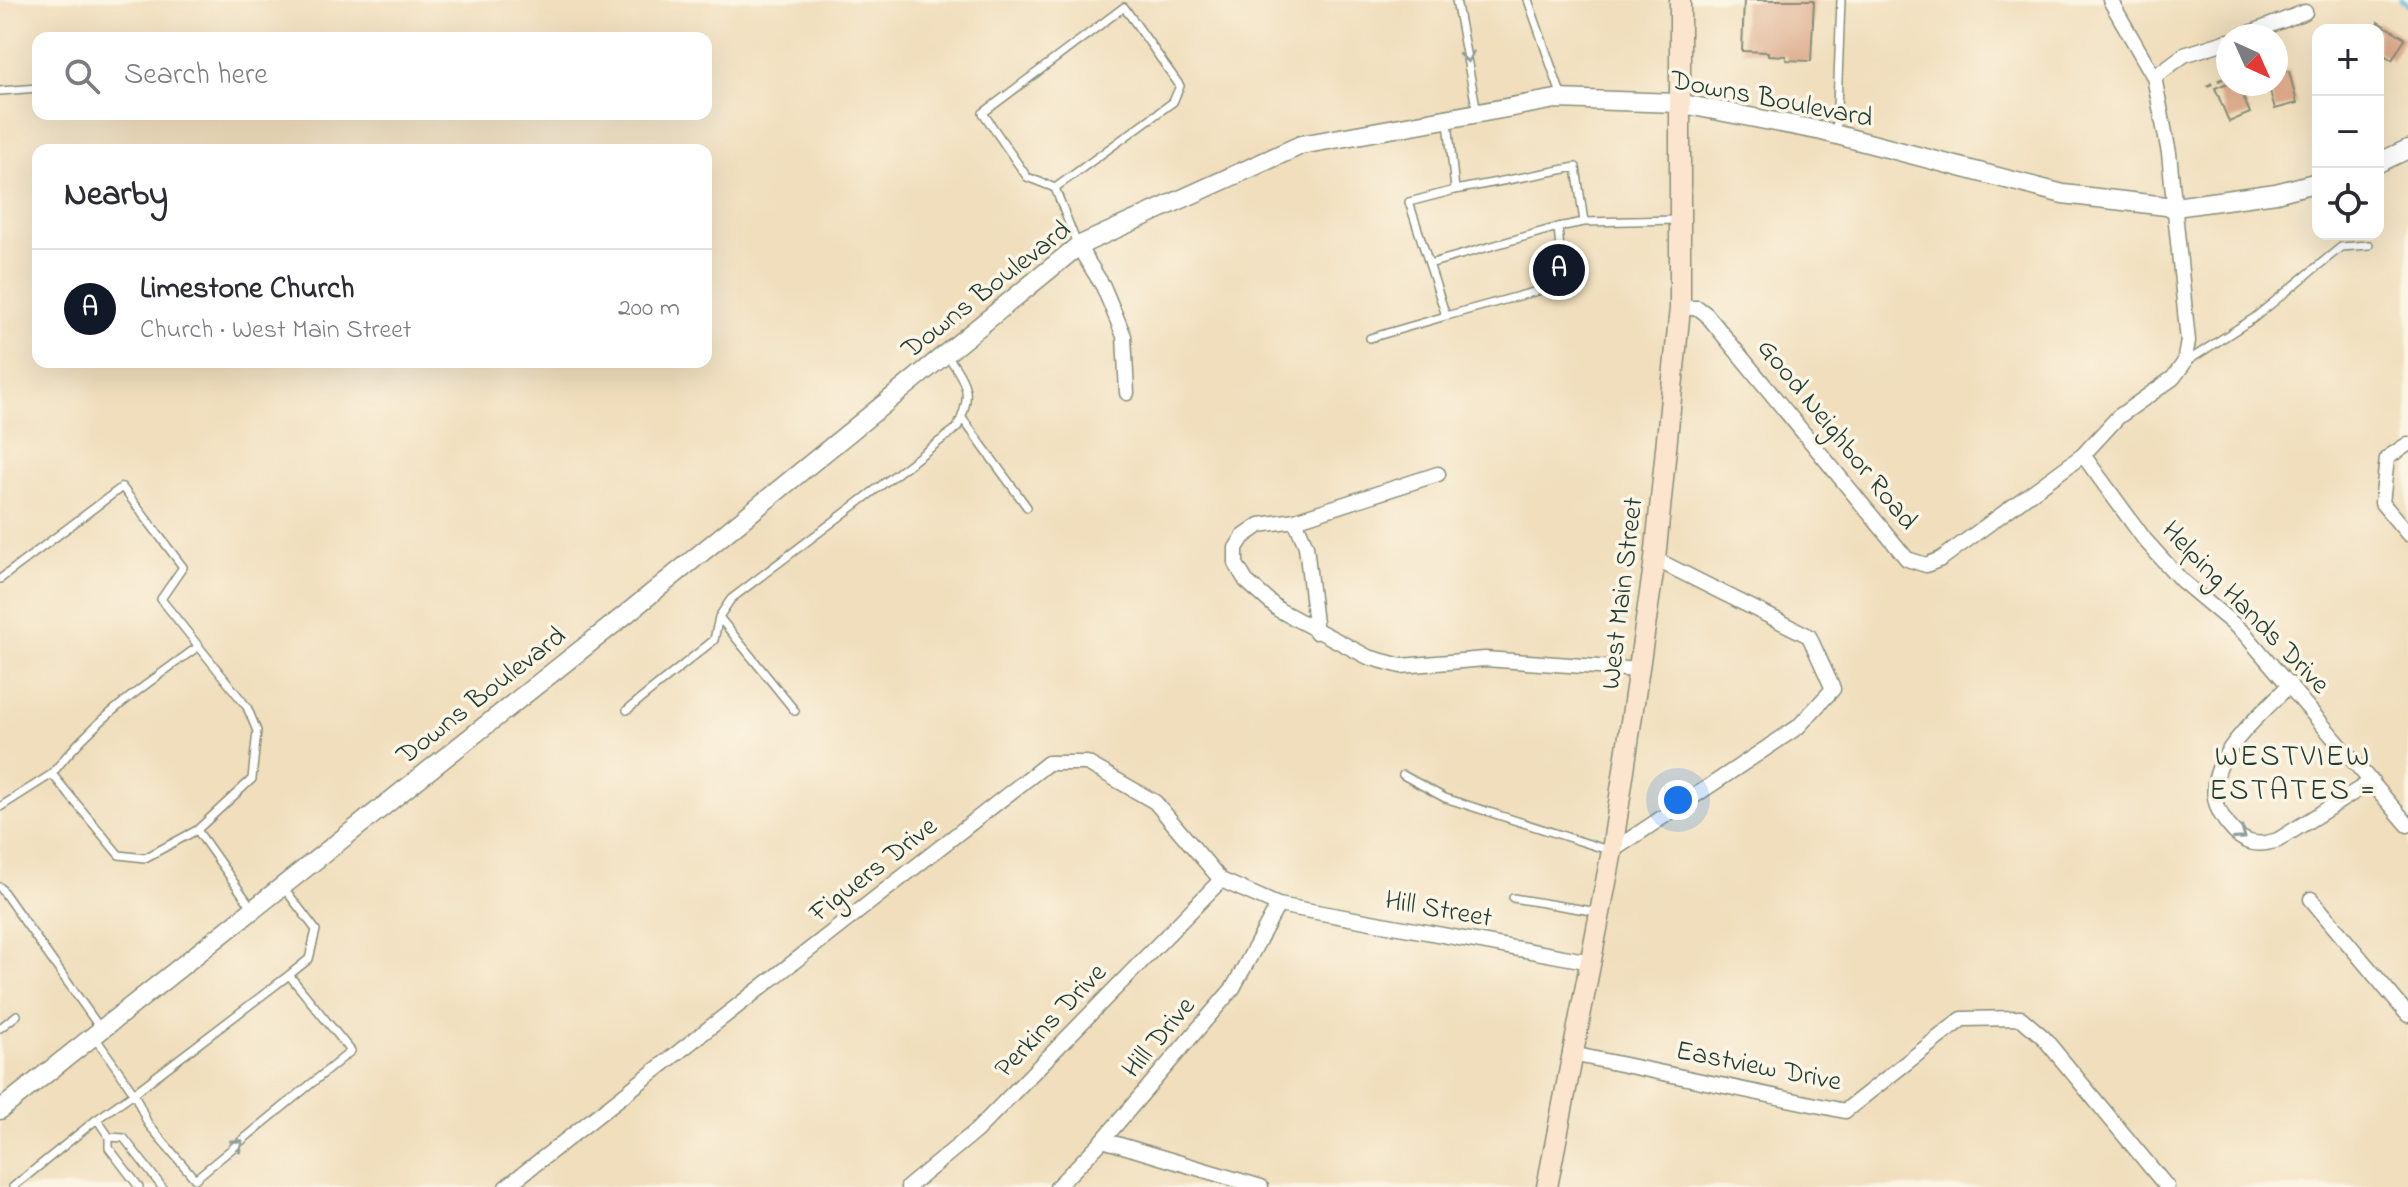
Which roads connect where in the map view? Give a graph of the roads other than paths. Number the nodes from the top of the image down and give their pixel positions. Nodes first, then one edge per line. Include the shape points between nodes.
1 (1456, 0) edge
2 (1528, 0) edge
3 (1680, 0) edge
4 (1841, 0) edge
5 (2110, 0) edge
6 (2305, 12) dead end
7 (2274, 24) edge
8 (2216, 45) edge
9 (2154, 77) junction
10 (32, 88) edge
11 (0, 91) edge
12 (1563, 99) junction
13 (1678, 103) junction
14 (1478, 113) junction
15 (1448, 119) junction
16 (1836, 135) junction
17 (2408, 149) edge
18 (2384, 160) edge
19 (2312, 184) edge
20 (1055, 188) junction
21 (1455, 190) junction
22 (2175, 207) junction
23 (1681, 220) junction
24 (1584, 222) junction
25 (1558, 227) junction
26 (2369, 245) dead end
27 (1078, 246) junction
28 (1429, 264) junction
29 (1680, 308) junction
30 (1446, 316) junction
31 (1370, 338) dead end
32 (946, 354) junction
33 (2184, 363) junction
34 (1127, 393) dead end
35 (962, 418) junction
36 (2408, 444) edge
37 (2083, 455) junction
38 (1438, 474) dead end
39 (1027, 507) dead end
40 (1295, 520) junction
41 (2408, 534) edge
42 (1655, 559) junction
43 (0, 579) edge
44 (719, 617) junction
45 (1316, 632) junction
46 (199, 646) junction
47 (1640, 670) junction
48 (2290, 684) junction
49 (627, 710) dead end
50 (795, 711) dead end
51 (52, 774) junction
52 (1403, 775) dead end
53 (2372, 781) junction
54 (0, 807) edge
55 (2408, 825) edge
56 (197, 830) junction
57 (1612, 851) junction
58 (1221, 880) junction
59 (283, 886) junction
60 (0, 887) edge
61 (1513, 898) dead end
62 (2311, 899) dead end
63 (1278, 905) junction
64 (253, 909) junction
65 (1600, 912) junction
66 (1591, 962) junction
67 (289, 975) junction
68 (17, 1015) dead end
69 (2408, 1015) edge
70 (0, 1028) edge
71 (98, 1033) junction
72 (1572, 1054) junction
73 (134, 1093) junction
74 (0, 1110) edge
75 (97, 1119) junction
76 (109, 1137) junction
77 (1103, 1140) junction
78 (13, 1187) edge
79 (139, 1187) edge
80 (162, 1187) edge
81 (506, 1187) edge
82 (908, 1187) edge
83 (1057, 1187) edge
84 (1261, 1187) edge
85 (1547, 1187) edge
86 (2167, 1187) edge

1 -> 14 lane
2 - 12 lane
3 - 13 main road, West Main Street
4 - 16 lane
5 - 9 street
6 - 7 street
8 - 9 street via 2184,55
9 - 22 street
10 - 11 lane
12 - 13 street, Downs Boulevard
12 - 14 street, Downs Boulevard
13 - 16 street, Downs Boulevard
13 - 23 main road, West Main Street
14 - 15 street, Downs Boulevard
15 - 21 lane
15 - 27 street, Downs Boulevard via 1301,145
16 - 22 street, Downs Boulevard via 2063,194
17 - 18 street
19 - 22 street, Downs Boulevard
20 - 20 lane via 1173,102 1180,86 1124,7 983,113 1027,177
20 - 27 lane
21 - 24 lane via 1576,167
21 - 28 lane via 1409,202
22 - 33 street via 2188,341
23 - 24 lane
23 - 29 main road, West Main Street
24 - 25 lane
25 - 28 lane
25 - 30 lane via 1563,284
26 - 33 lane, Good Neighbor Road via 2341,247 2254,318
27 - 32 street, Downs Boulevard
27 - 34 street via 1103,286 1124,336
28 - 30 lane
29 - 37 street, Good Neighbor Road via 1698,308 1706,314 1912,563 1941,559
29 - 42 main road, West Main Street
30 - 31 lane
32 - 35 lane via 964,379 968,405
32 - 59 street, Downs Boulevard
33 - 37 street, Good Neighbor Road via 2173,378 2103,430
35 - 39 lane
35 - 44 lane via 957,428 731,599
36 - 41 street via 2387,458 2382,503
37 - 48 street, Helping Hands Drive via 2182,581 2244,633
38 - 40 street
40 - 45 street via 1306,546
40 - 45 street via 1260,525 1243,537 1236,548 1236,564 1246,581 1279,610
42 - 47 main road, West Main Street
42 - 57 street via 1809,636 1833,689 1798,727
43 - 46 lane via 122,487 183,567 161,599
44 - 49 lane via 714,640
44 - 50 lane
45 - 47 street via 1401,666 1485,659
46 - 51 lane via 120,703 75,744
46 - 56 lane via 247,707 257,731 252,779
47 - 57 main road, West Main Street
48 - 53 street, Helping Hands Drive
48 -> 53 street via 2244,733 2214,776 2213,796 2228,825 2247,842 2263,845
51 - 54 lane
51 - 56 lane via 119,855 145,858
52 - 57 lane via 1445,798
53 - 55 street, Helping Hands Drive
56 - 64 lane
57 - 65 main road, West Main Street
58 - 63 street, Figuers Drive
58 - 81 street, Figuers Drive via 1155,802 1087,763 1048,763
58 - 82 street, Perkins Drive via 976,1131
59 - 64 street, Downs Boulevard
59 - 67 lane via 316,930 309,959
60 - 71 lane
61 - 65 lane
62 - 69 street
63 - 66 street, Hill Street
63 - 77 street, Hill Drive via 1233,988
64 - 71 street, Downs Boulevard
65 - 66 main road, West Main Street
66 - 72 main road, West Main Street
67 - 73 lane
73 -> 67 lane via 148,1124 195,1179 351,1051
68 - 70 lane
71 - 73 lane
71 - 74 street, Downs Boulevard
72 - 85 main road, West Main Street
72 - 86 street, Eastview Drive via 1845,1111 1962,1019 2021,1018 2043,1037
73 - 75 lane
75 - 76 lane
75 - 78 lane
76 - 79 lane via 109,1148
76 - 80 lane via 124,1138
77 - 83 street, Hill Drive
77 - 84 street

